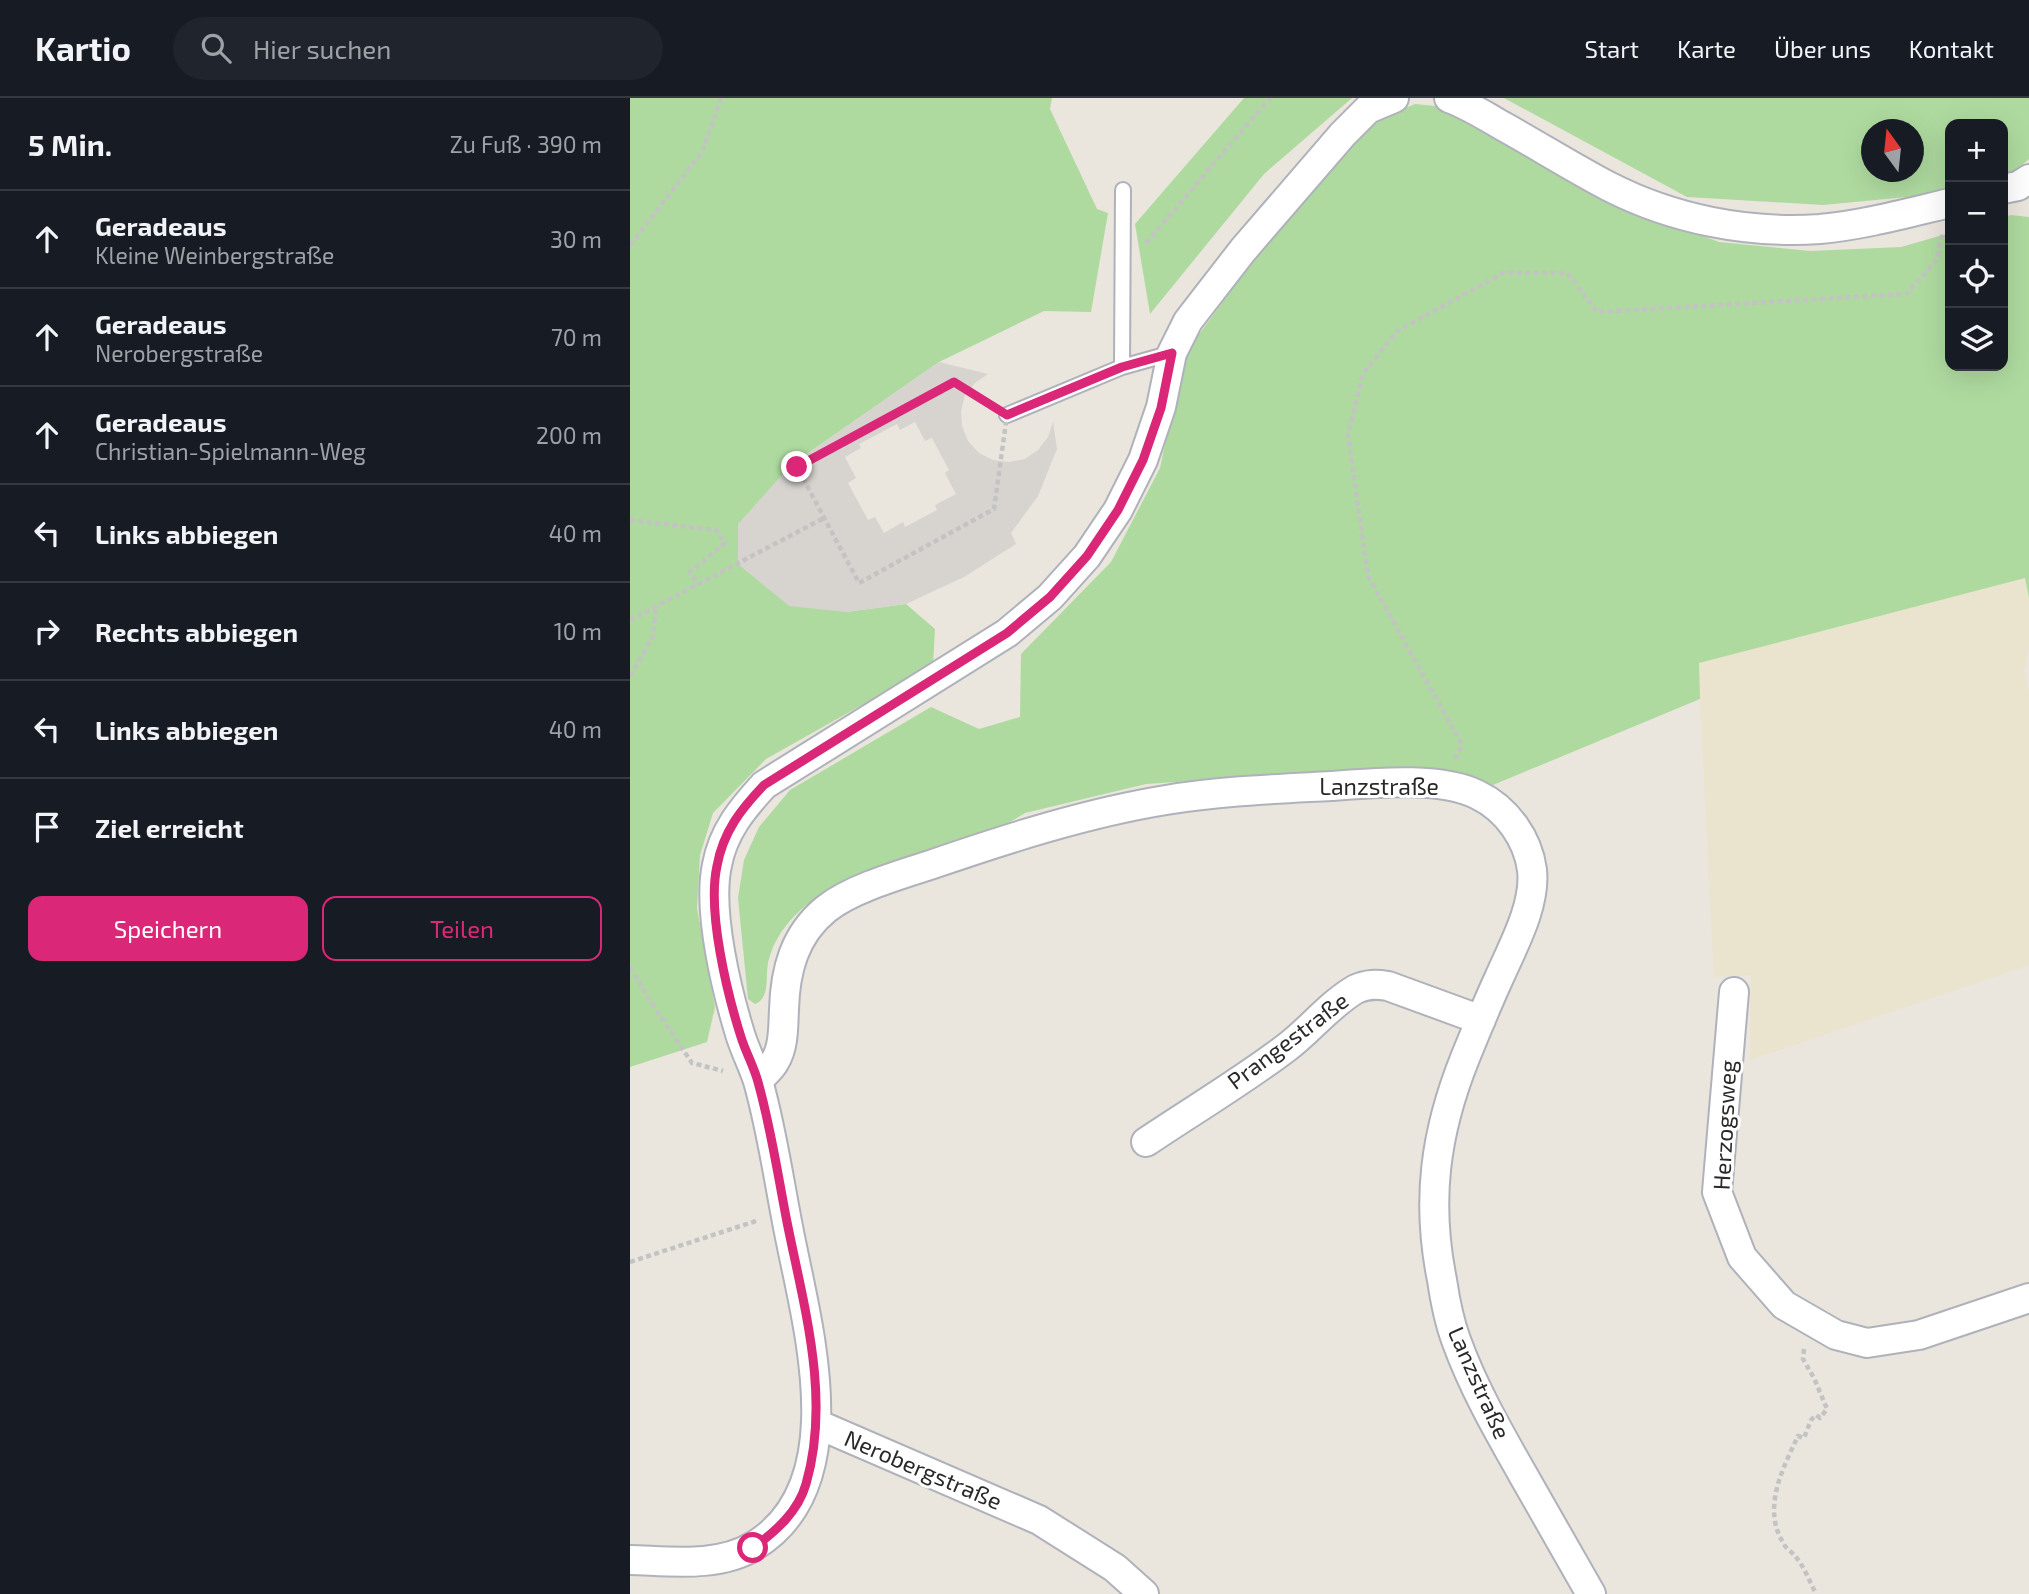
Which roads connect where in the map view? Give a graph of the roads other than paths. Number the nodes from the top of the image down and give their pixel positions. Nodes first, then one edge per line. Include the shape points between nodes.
1 (1395, 98) edge
2 (1450, 98) edge
3 (1123, 190) dead end
4 (1945, 204) edge
5 (1172, 353) junction
6 (1122, 367) junction
7 (1007, 415) road end
8 (1734, 992) dead end
9 (1481, 1020) junction
10 (758, 1080) junction
11 (1146, 1142) dead end
12 (2029, 1298) edge
13 (817, 1424) junction
14 (630, 1560) edge
15 (1144, 1594) edge
16 (1591, 1594) edge

1 - 5 street, Nerobergstraße via 1368,109 1343,134 1243,250 1188,321
2 - 4 street via 1608,186 1690,217 1732,226 1820,229
3 - 6 lane
5 - 6 lane
5 - 10 street, Nerobergstraße via 1161,408 1131,485 1087,556 1050,597 1007,633 764,785 742,808 726,835 717,865 717,931 741,1037
6 - 7 lane
8 - 12 street, Herzogsweg via 1717,1192 1742,1257 1784,1305 1836,1335 1867,1343 1919,1335
9 - 10 street, Lanzstraße via 1528,911 1532,873 1524,840 1507,816 1478,795 1442,784 1373,783 1241,792 1124,808 995,842 895,877 828,908 806,929 791,956 782,1042 772,1067
9 - 11 street, Prangestraße via 1388,986 1365,986 1287,1047
9 - 16 street, Lanzstraße via 1453,1087 1435,1169 1433,1208 1444,1295 1454,1335 1488,1413
10 - 13 street, Nerobergstraße via 814,1358
13 - 14 street via 806,1485 794,1510 753,1548 727,1558 699,1561
13 - 15 street, Nerobergstraße via 1039,1520 1115,1568

